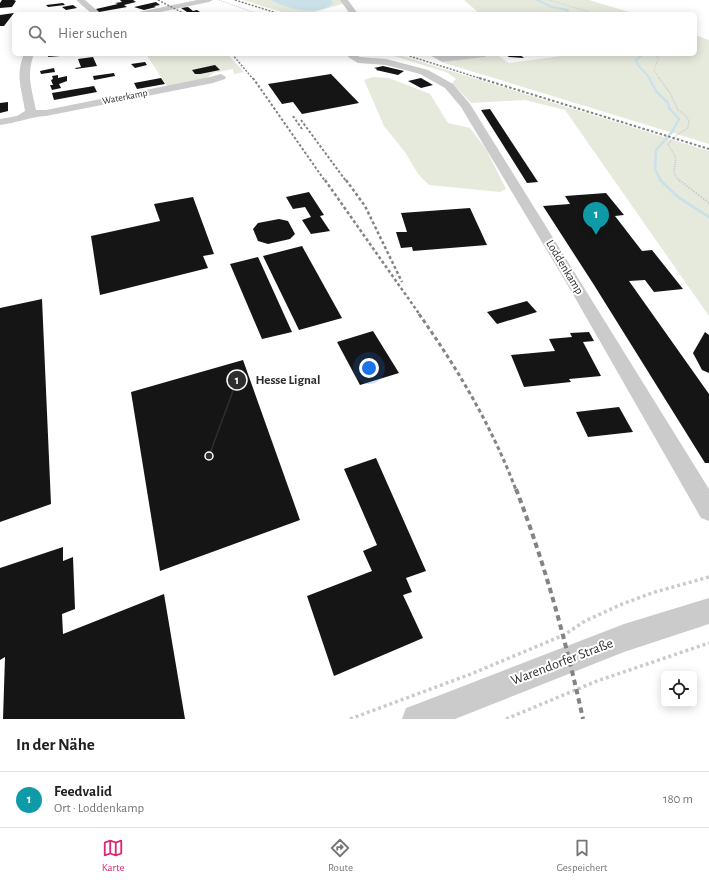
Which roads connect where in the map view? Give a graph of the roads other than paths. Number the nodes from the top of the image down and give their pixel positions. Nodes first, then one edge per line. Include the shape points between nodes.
1 (80, 0) edge
2 (209, 0) edge
3 (344, 0) edge
4 (187, 2) edge
5 (94, 12) edge
6 (147, 12) edge
7 (353, 12) edge
8 (28, 56) edge
9 (353, 56) edge
10 (374, 56) edge
11 (437, 56) edge
12 (468, 56) edge
13 (386, 62) junction
14 (221, 77) dead end
15 (29, 114) junction
16 (0, 122) edge
17 (709, 510) edge
18 (709, 611) edge
19 (417, 719) edge

1 - 5 street
2 - 4 street
3 - 7 street
4 - 6 street
8 - 15 street via 23,70 31,109
9 - 13 street, Loddenkamp via 358,60
10 - 13 street, Loddenkamp
11 - 12 street via 442,59
13 - 17 street, Loddenkamp via 412,68 438,79 453,90 466,106
14 - 15 street, Waterkamp via 46,113
15 - 16 street, Waterkamp
18 - 19 street, Warendorfer Straße via 617,641

